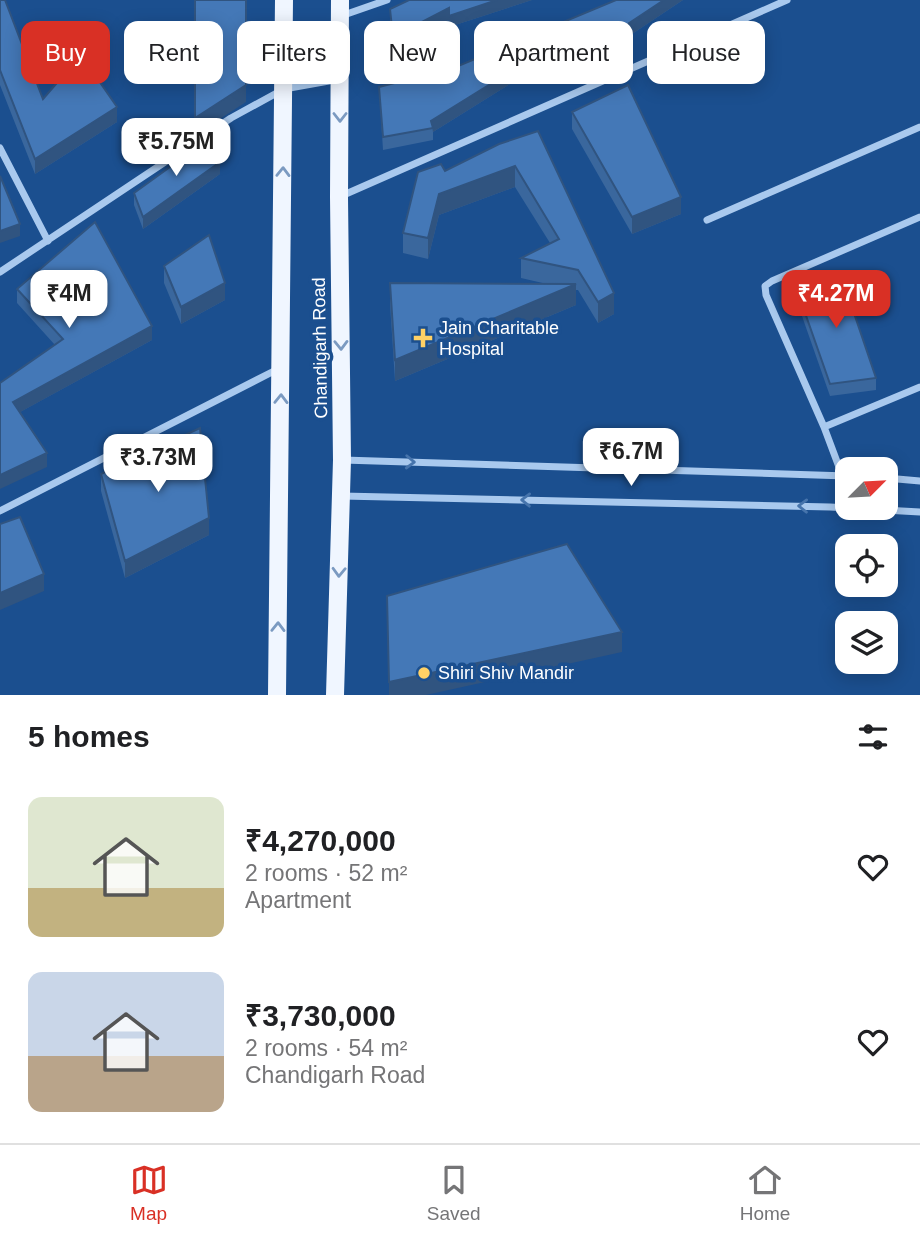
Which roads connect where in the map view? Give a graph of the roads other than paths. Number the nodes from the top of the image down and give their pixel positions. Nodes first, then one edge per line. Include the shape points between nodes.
1 (284, 0) edge
2 (387, 0) edge
3 (787, 0) edge
4 (340, 8) edge
5 (312, 84) edge
6 (340, 84) edge
7 (284, 89) junction
8 (920, 127) edge
9 (0, 148) edge
10 (339, 197) junction
11 (920, 217) edge
12 (706, 220) dead end
13 (48, 241) junction
14 (0, 272) edge
15 (281, 367) junction
16 (920, 387) edge
17 (824, 428) junction
18 (836, 457) edge
19 (342, 460) junction
20 (835, 475) edge
21 (898, 479) edge
22 (920, 481) edge
23 (341, 496) junction
24 (0, 511) edge
25 (920, 512) edge
26 (278, 695) edge
27 (335, 695) edge

1 - 7 main road, Chandigarh Road
2 - 4 street
3 - 10 street
5 - 7 street
6 -> 10 main road, Chandigarh Road
7 - 13 street via 231,118
15 -> 7 main road, Chandigarh Road
8 - 12 street
9 - 13 street
10 -> 19 main road, Chandigarh Road
11 - 17 street via 765,286
13 - 14 street
15 - 24 street
26 -> 15 main road, Chandigarh Road
16 - 17 street
17 - 18 street
19 -> 20 street
19 - 23 main road, Chandigarh Road
21 - 22 street
25 -> 23 street
23 -> 27 main road, Chandigarh Road

